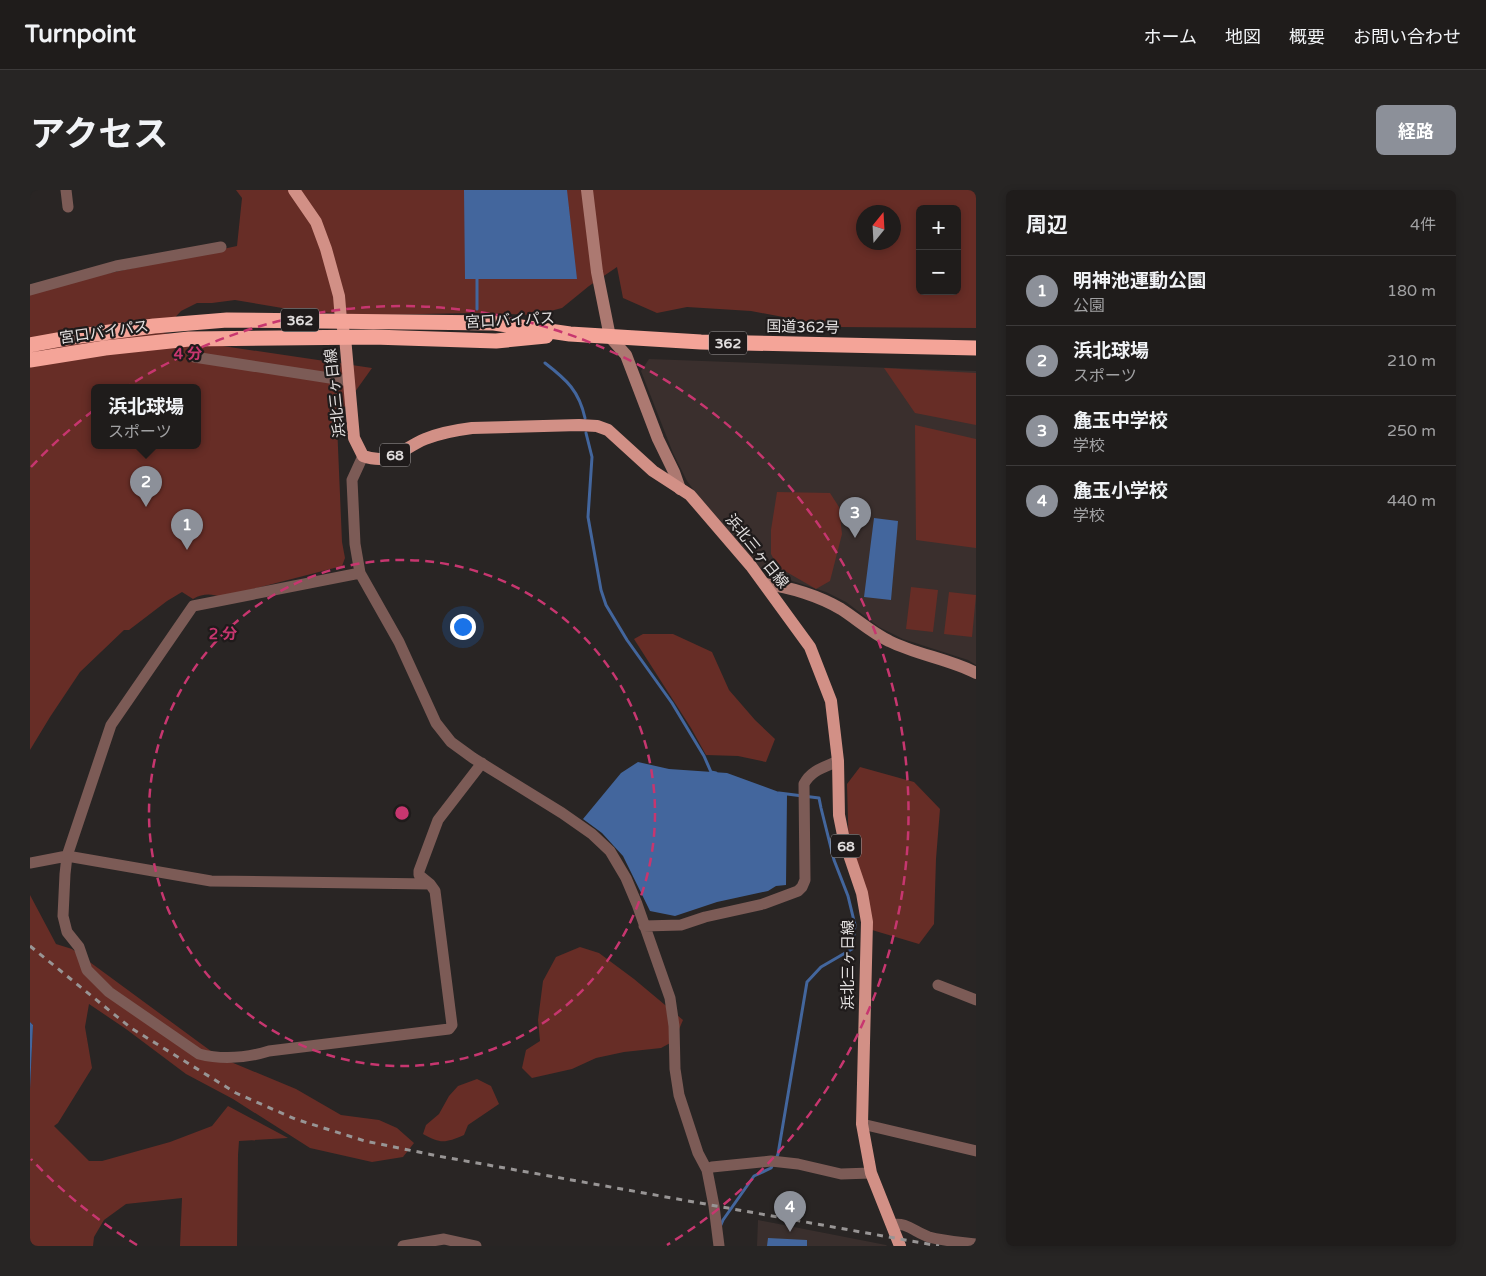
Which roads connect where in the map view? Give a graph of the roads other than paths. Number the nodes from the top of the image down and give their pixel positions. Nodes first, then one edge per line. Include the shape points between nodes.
1 (66, 190) edge
2 (294, 190) edge
3 (587, 190) edge
4 (68, 207) dead end
5 (221, 246) dead end
6 (30, 290) edge
7 (341, 320) junction
8 (570, 334) junction
9 (345, 337) junction
10 (610, 337) junction
11 (30, 345) edge
12 (976, 348) edge
13 (194, 357) dead end
14 (30, 360) edge
15 (349, 381) junction
16 (363, 456) junction
17 (680, 488) junction
18 (360, 573) junction
19 (765, 584) junction
20 (976, 673) edge
21 (838, 762) junction
22 (482, 763) junction
23 (67, 856) junction
24 (30, 863) edge
25 (430, 884) junction
26 (644, 926) junction
27 (938, 985) dead end
28 (976, 1000) edge
29 (862, 1124) junction
30 (976, 1151) edge
31 (707, 1170) junction
32 (871, 1172) junction
33 (892, 1225) junction
34 (976, 1244) edge
35 (403, 1246) edge
36 (476, 1246) edge
37 (719, 1246) edge
38 (900, 1246) edge

1 - 4 street
2 - 7 main road, 浜北三ヶ日線 / 68 via 316,222 326,249 339,296
3 - 10 main road via 597,272
5 - 6 street via 116,266
7 - 8 highway, 宮口バイパス / 362 via 494,323
7 - 9 main road, 浜北三ヶ日線 / 68
7 - 11 highway, 宮口バイパス / 362 via 227,320 154,326
8 - 9 highway, 宮口バイパス / 362 via 496,341
8 - 10 highway, 国道362号 / 362
9 - 14 highway, 宮口バイパス / 362 via 188,338
9 - 15 main road, 浜北三ヶ日線 / 68
10 - 12 highway, 国道362号 / 362
10 - 17 main road via 626,355
13 - 15 street
15 - 16 main road, 浜北三ヶ日線 / 68 via 354,438
16 - 17 main road, 浜北三ヶ日線 / 68 via 382,460 424,440 456,430 591,425 608,430 653,471
16 - 18 street via 352,480
17 - 19 main road, 浜北三ヶ日線 / 68 via 690,495
18 - 22 street via 399,642 436,723 451,742
18 - 23 street via 193,606 111,725
19 - 20 main road via 826,601 891,642
19 - 21 main road, 浜北三ヶ日線 / 68 via 810,647 831,701
21 - 26 street via 817,770 804,784 805,880 798,891 763,904 681,925
21 - 29 main road, 浜北三ヶ日線 / 68 via 839,815 862,893 866,922
22 - 25 street via 438,820 419,871 419,875
22 - 26 street via 592,834 610,851 626,878
23 - 24 street
23 - 25 street via 211,881
23 - 25 street via 63,916 67,932 79,947 87,970 109,992 200,1054 212,1058 250,1056 268,1051 449,1029 452,1025 435,891
26 - 31 street via 670,998 679,1095
27 - 28 street
29 - 30 street
29 - 32 main road, 浜北三ヶ日線 / 68
31 - 32 street via 776,1162 841,1174
31 - 37 street
32 - 33 main road, 浜北三ヶ日線 / 68
33 - 34 street via 904,1224 929,1237
33 - 38 main road, 浜北三ヶ日線 / 68
35 - 36 street via 444,1239

